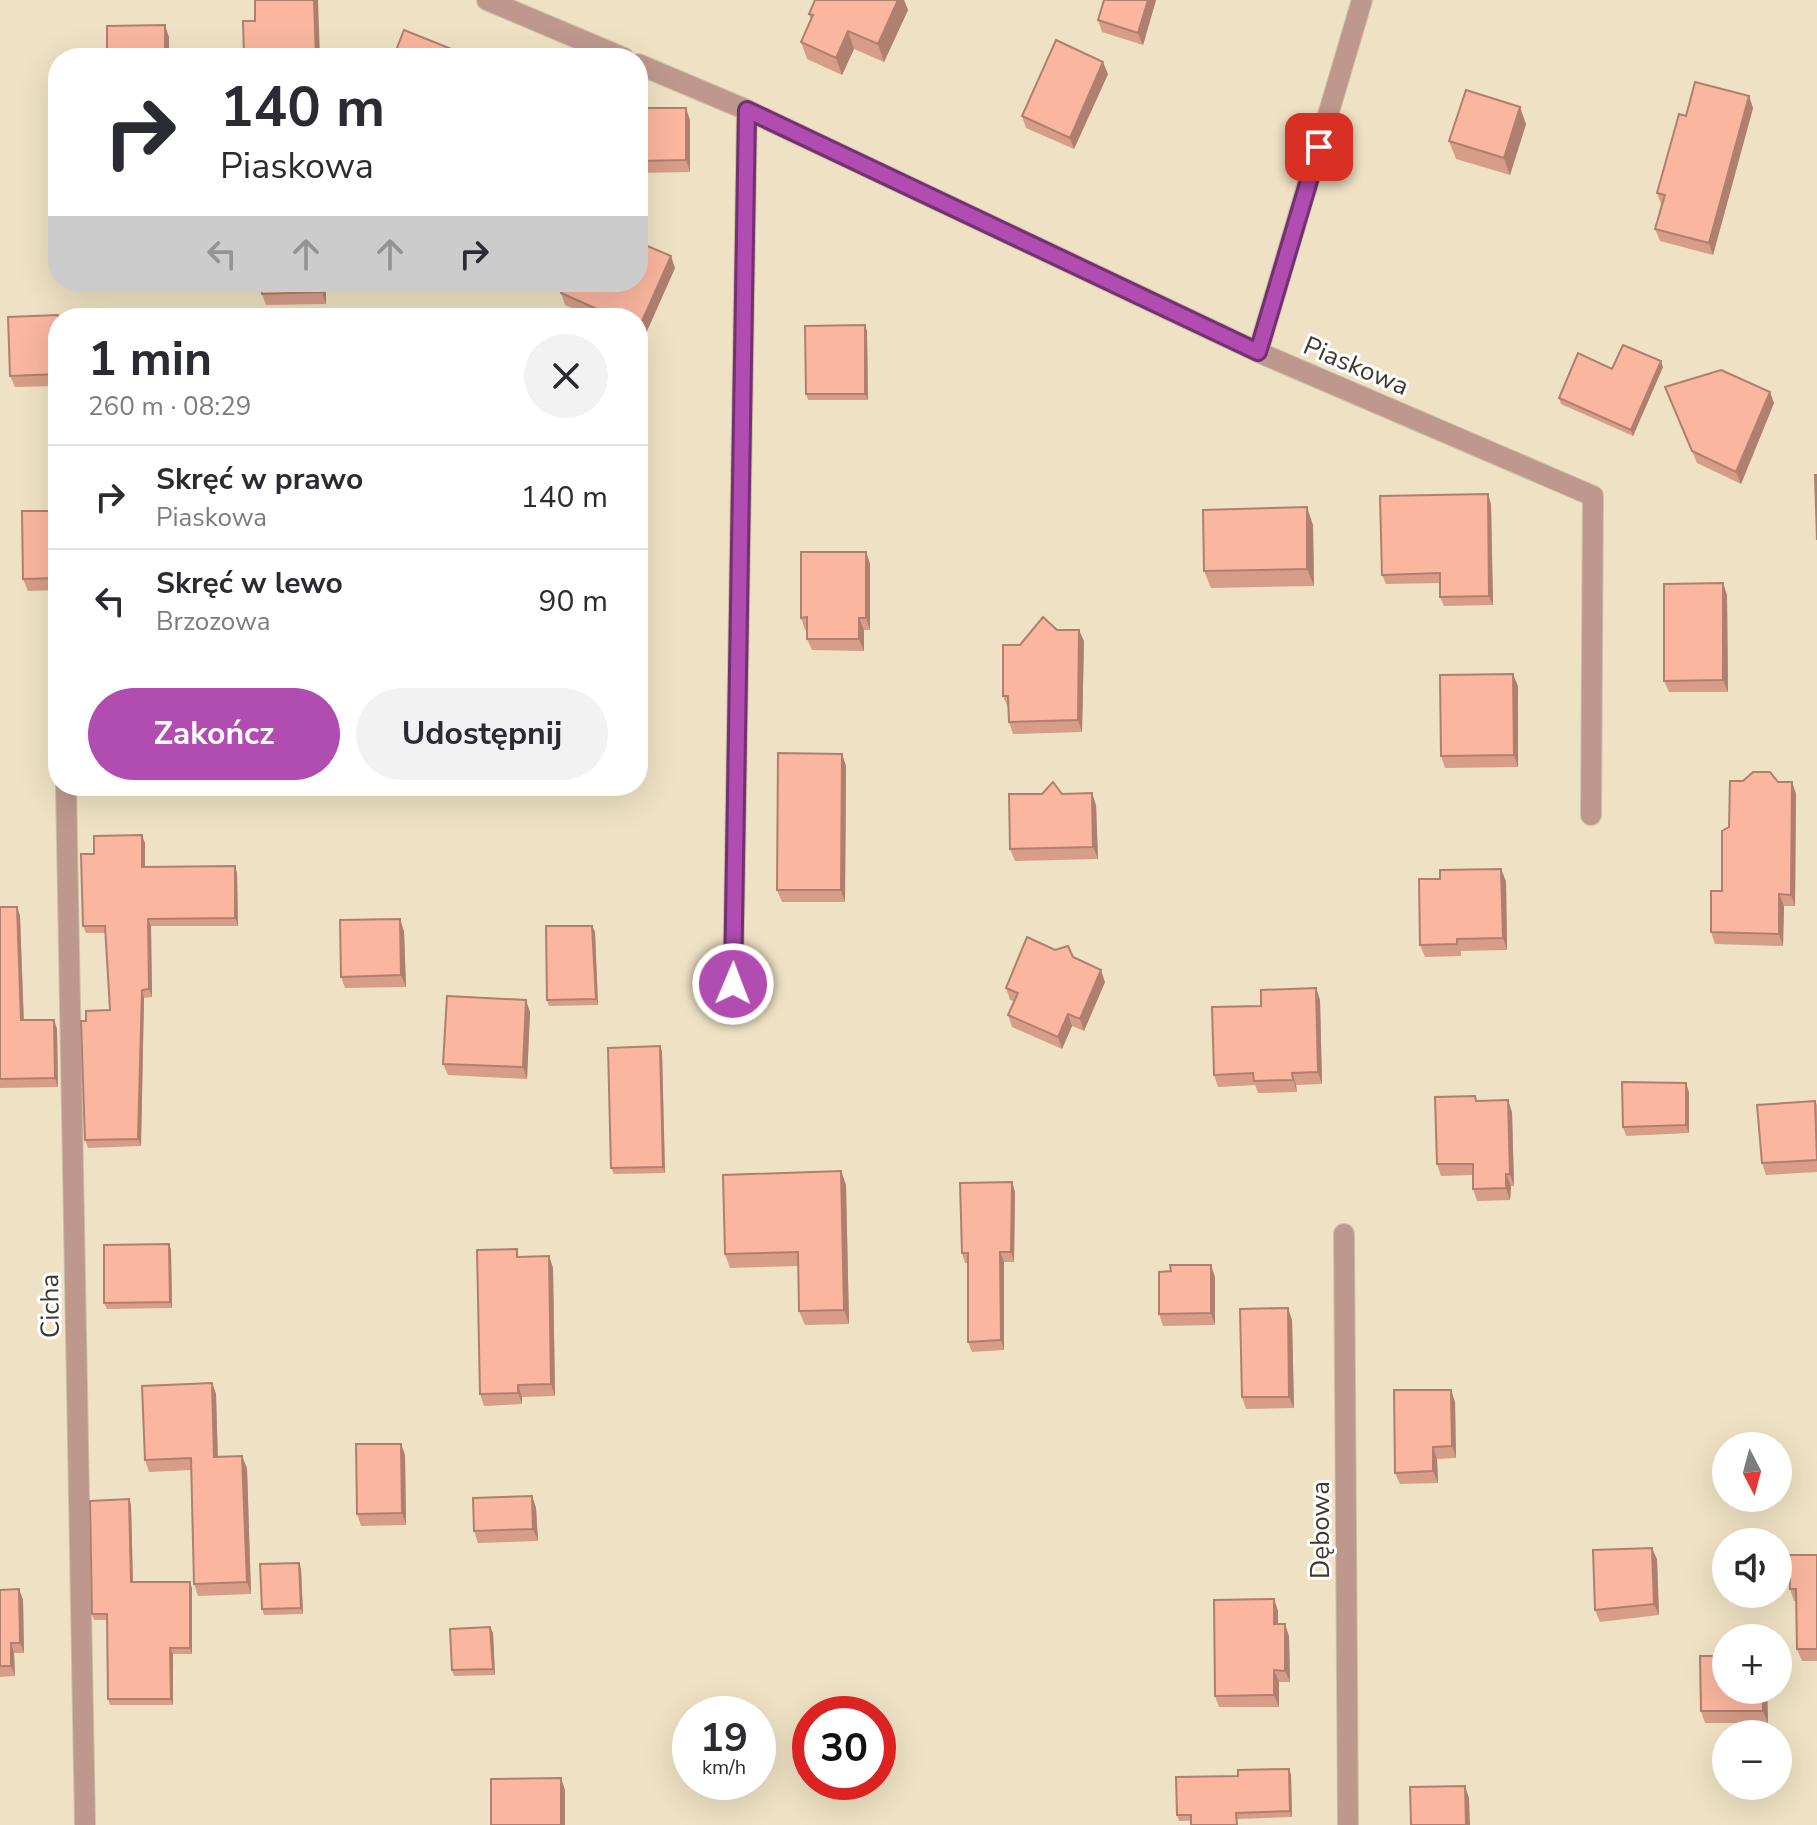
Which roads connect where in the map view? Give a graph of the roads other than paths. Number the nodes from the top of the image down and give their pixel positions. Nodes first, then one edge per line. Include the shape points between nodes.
1 (487, 0) edge
2 (1362, 0) edge
3 (600, 48) edge
4 (648, 68) edge
5 (747, 110) junction
6 (1258, 352) junction
7 (66, 796) edge
8 (1591, 815) dead end
9 (733, 984) dead end
10 (1344, 1234) dead end
11 (85, 1825) edge
12 (1348, 1825) edge

1 - 3 street
2 - 6 street
4 - 5 street, Piaskowa
5 - 6 street, Piaskowa
5 - 9 street
6 - 8 street, Piaskowa via 1593,496
7 - 11 street, Cicha
10 - 12 street, Dębowa

